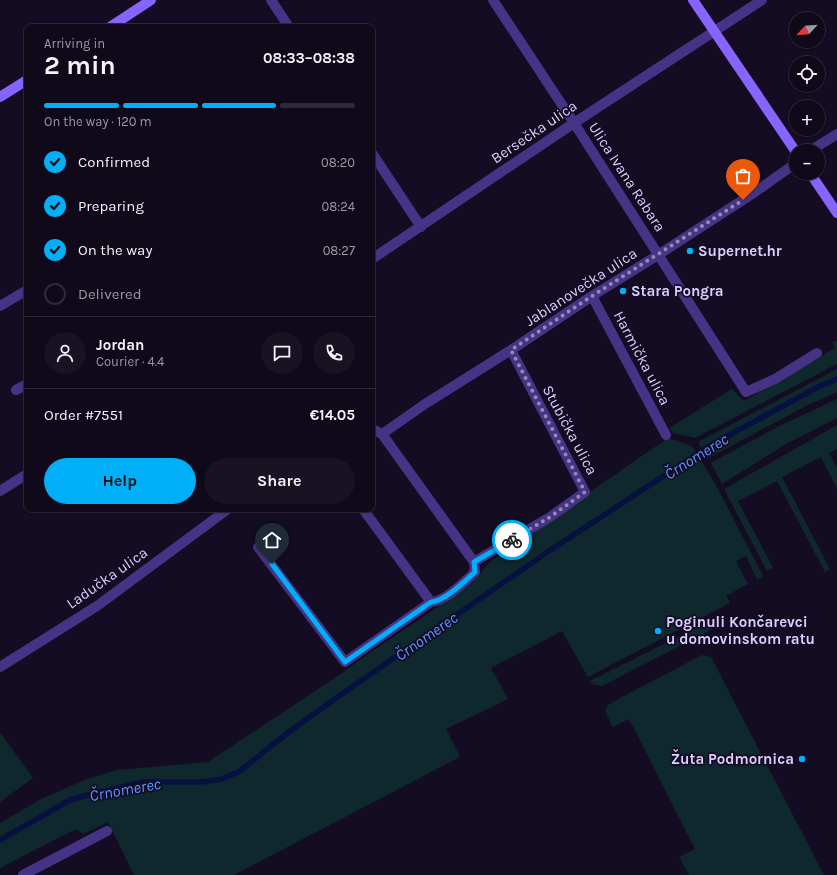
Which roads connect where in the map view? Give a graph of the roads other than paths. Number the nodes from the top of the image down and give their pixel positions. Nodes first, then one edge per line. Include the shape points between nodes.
1 (151, 0) edge
2 (271, 0) edge
3 (493, 0) edge
4 (693, 0) edge
5 (762, 0) edge
6 (115, 24) edge
7 (287, 24) edge
8 (714, 32) junction
9 (24, 82) edge
10 (0, 97) edge
11 (574, 123) junction
12 (837, 134) edge
13 (791, 144) edge
14 (821, 144) edge
15 (375, 156) edge
16 (789, 168) edge
17 (815, 180) edge
18 (837, 213) edge
19 (422, 227) junction
20 (658, 255) junction
21 (375, 257) edge
22 (24, 292) edge
23 (592, 296) junction
24 (0, 306) edge
25 (511, 350) junction
26 (817, 353) dead end
27 (24, 386) edge
28 (16, 390) dead end
29 (375, 430) edge
30 (382, 434) junction
31 (666, 435) dead end
32 (24, 476) edge
33 (0, 491) edge
34 (224, 512) edge
35 (364, 512) edge
36 (258, 546) dead end
37 (474, 562) junction
38 (431, 602) junction
39 (0, 667) edge
40 (107, 831) dead end
41 (23, 875) edge

1 - 6 street
2 - 7 street
3 - 11 street, Ulica Ivana Rabara
4 - 8 street
5 - 8 street, Bersečka ulica
8 - 11 street, Bersečka ulica
8 - 13 street
9 - 10 street
11 - 19 street, Bersečka ulica
11 - 20 street, Ulica Ivana Rabara
12 - 14 street
15 - 19 street
16 - 20 street, Jablanovečka ulica
17 - 18 street
19 - 21 street, Bersečka ulica
20 - 23 street, Jablanovečka ulica
20 - 26 street, Ulica Ivana Rabara via 746,392 775,380
22 - 24 street
23 - 25 street, Jablanovečka ulica
23 - 31 street, Harmička ulica
25 - 30 street, Jablanovečka ulica
25 - 37 street, Stubička ulica via 585,492 550,517
27 - 28 street
29 - 30 street
30 - 37 street
32 - 33 street
34 - 39 street, Ladučka ulica via 97,606
35 - 38 street
36 - 38 street via 345,662
37 - 38 street via 475,572 437,602
40 - 41 street

